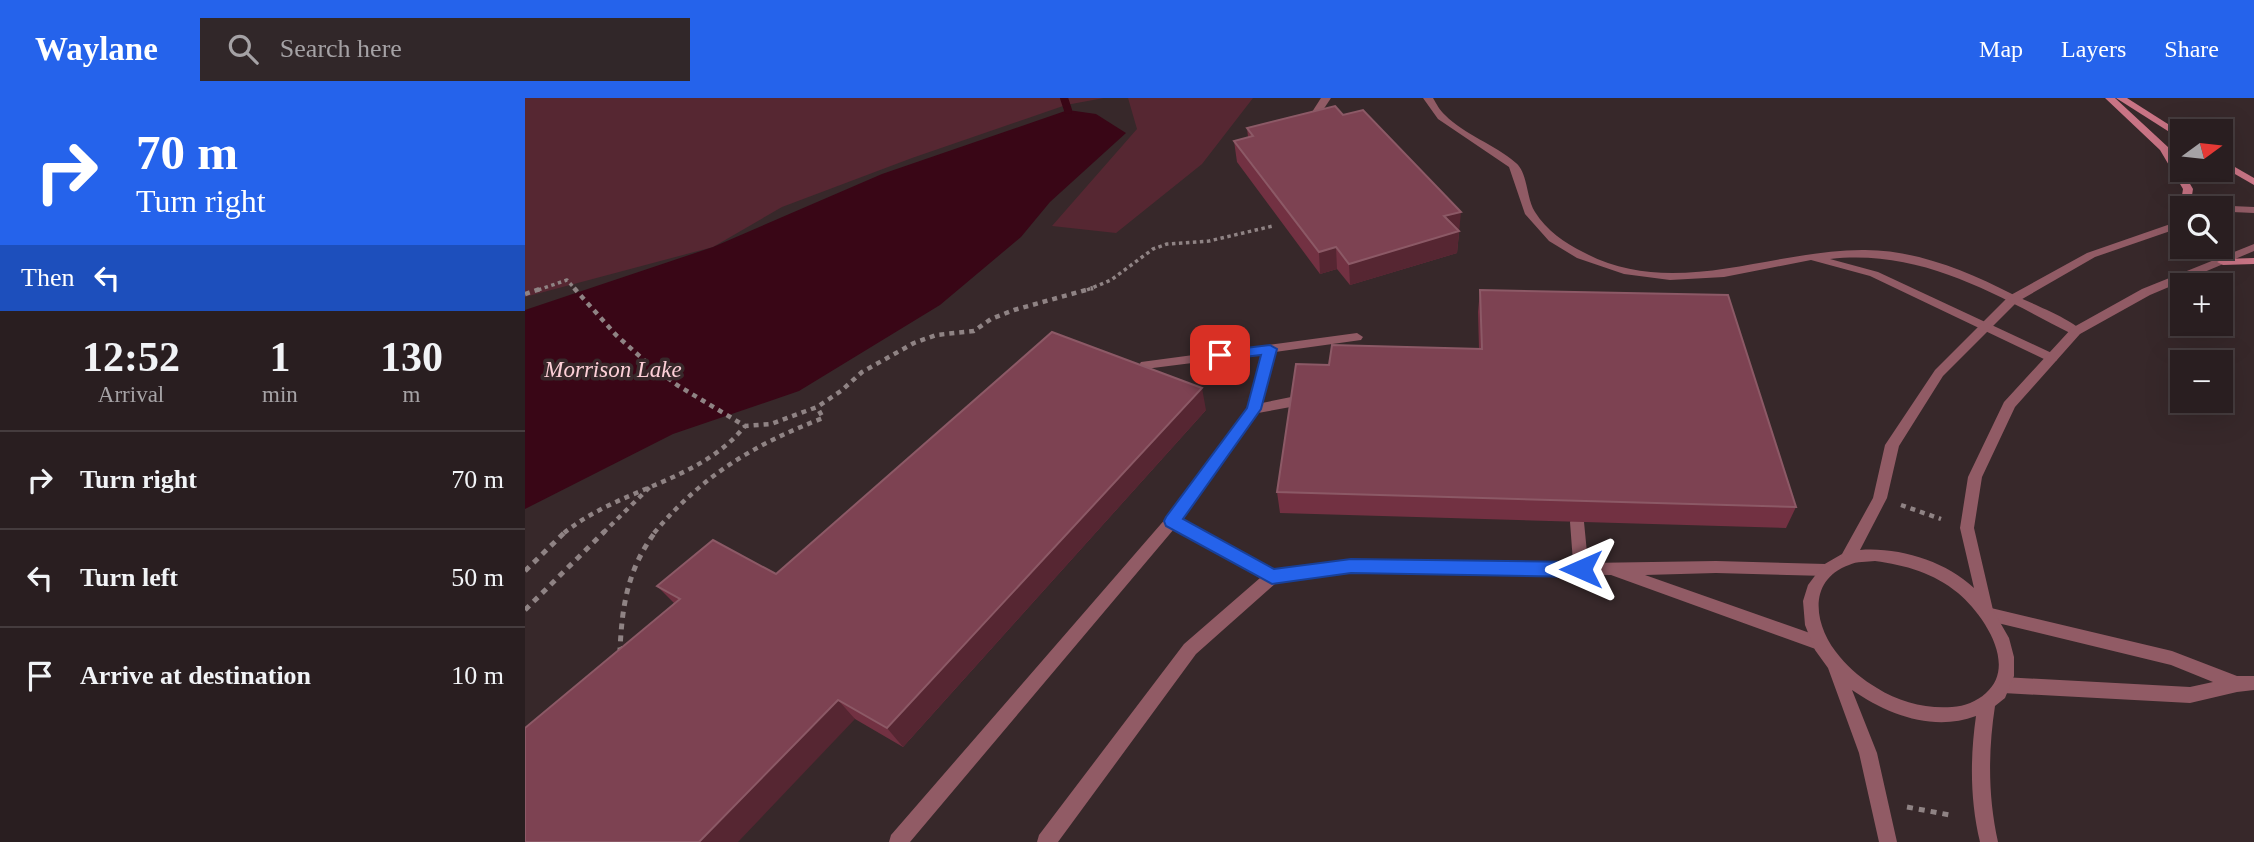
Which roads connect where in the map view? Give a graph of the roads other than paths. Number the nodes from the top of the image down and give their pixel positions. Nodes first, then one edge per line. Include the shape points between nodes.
1 (1326, 98) edge
2 (1428, 98) edge
3 (2110, 98) edge
4 (2121, 98) edge
5 (1307, 127) edge
6 (2170, 129) edge
7 (2233, 169) edge
8 (2254, 182) edge
9 (2186, 196) edge
10 (2233, 209) edge
11 (2254, 210) edge
12 (2170, 227) edge
13 (2254, 247) edge
14 (1811, 257) junction
15 (2254, 261) edge
16 (2223, 262) junction
17 (2014, 299) junction
18 (1986, 326) junction
19 (2076, 331) junction
20 (1357, 337) dead end
21 (1270, 349) junction
22 (2052, 358) junction
23 (1145, 365) edge
24 (1296, 401) edge
25 (1254, 409) junction
26 (1172, 521) junction
27 (1577, 522) edge
28 (1848, 558) junction
29 (1581, 569) junction
30 (1611, 569) junction
31 (1826, 570) junction
32 (1272, 577) junction
33 (1988, 613) junction
34 (1821, 644) junction
35 (1834, 664) junction
36 (2245, 684) edge
37 (2003, 685) junction
38 (1987, 704) junction
39 (898, 842) edge
40 (1046, 842) edge
41 (1888, 842) edge
42 (1989, 842) edge

1 - 5 street
2 - 14 street via 1441,117 1514,166 1529,212 1553,239 1581,256 1624,271 1670,277 1724,274
3 - 9 main road via 2164,148 2187,189
4 - 6 main road
7 - 8 main road
10 - 11 street
12 - 17 street via 2091,255
13 - 16 street
14 - 17 street via 1891,255 1932,264
14 - 18 street via 1874,274
15 - 16 main road
16 - 19 street via 2146,292
17 - 18 street
17 - 19 street
18 - 22 street
18 - 28 street via 1940,373 1892,444 1880,498
19 - 22 street
20 - 21 street
21 - 23 street
21 - 25 street
22 - 33 street via 2008,405 1975,477 1966,532
24 - 25 street
25 - 26 street
26 - 32 street
26 - 39 street
27 - 29 street
28 - 31 street
28 - 33 street via 1885,556 1935,570 1963,587
29 - 30 street
29 - 32 street via 1351,566
30 - 31 street
30 - 34 street
31 - 34 street via 1813,588 1810,611
32 - 40 street via 1190,649
33 - 36 street via 2172,659
33 - 37 street via 2002,635 2008,662
34 - 35 street
35 - 38 street via 1861,688 1893,705 1929,714 1961,714
35 - 41 street via 1868,753
36 - 37 street via 2190,695
37 - 38 street
38 - 42 street via 1982,747 1983,820

